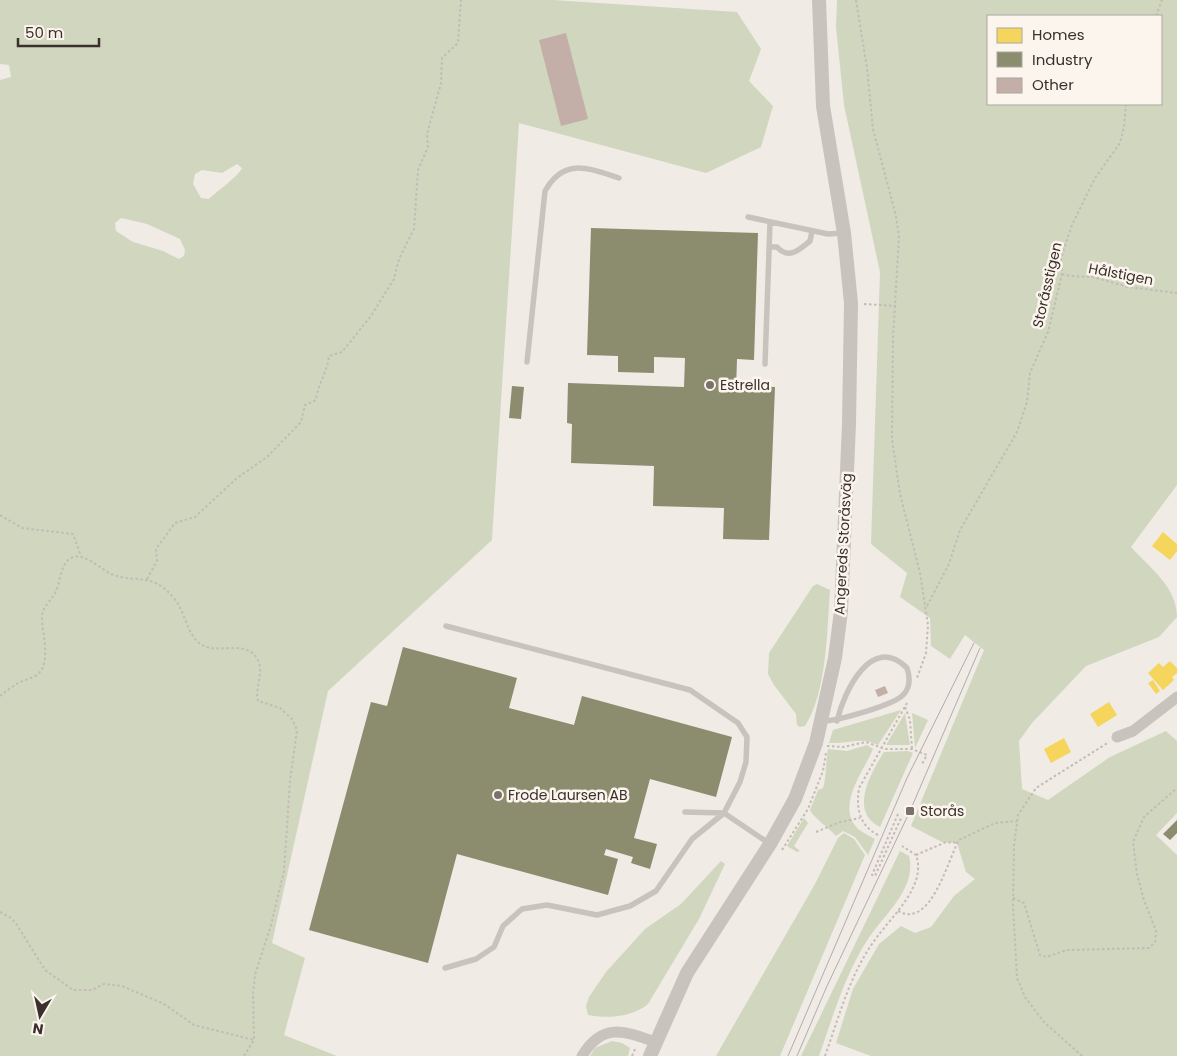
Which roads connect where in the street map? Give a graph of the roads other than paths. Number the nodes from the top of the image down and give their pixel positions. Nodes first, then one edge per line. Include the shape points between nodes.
1 (818, 0) edge
2 (619, 178) dead end
3 (748, 217) dead end
4 (770, 223) junction
5 (812, 231) junction
6 (844, 233) junction
7 (769, 247) junction
8 (527, 362) dead end
9 (765, 364) dead end
10 (446, 626) dead end
11 (1177, 697) edge
12 (837, 720) junction
13 (822, 721) junction
14 (1117, 737) road end
15 (686, 812) dead end
16 (724, 812) junction
17 (776, 847) junction
18 (445, 968) dead end
19 (655, 1042) junction
20 (582, 1056) edge
21 (650, 1056) edge

1 - 6 street, Angereds Storåsväg via 823,106
2 - 8 lane via 593,170 565,169 552,178 545,191
3 - 4 lane
4 - 5 lane
4 - 7 lane
5 - 6 lane
5 - 7 lane via 810,241 794,254
6 - 13 street, Angereds Storåsväg via 851,303 852,358 841,611
7 - 9 lane
10 - 16 lane via 690,690 738,723 747,737 746,762 740,782
11 - 14 street via 1133,730
12 - 12 lane via 851,686 869,662 885,657 901,662 907,668 909,685 901,697
12 - 13 lane
13 - 17 street, Angereds Storåsväg
15 - 16 lane
16 - 17 lane
16 - 18 lane via 692,839 656,891 630,906 597,915 547,905 522,909 504,926 494,947 476,959
17 - 19 street, Angereds Storåsväg via 687,973
19 - 20 street via 621,1032 606,1033 592,1040
19 - 21 street, Angereds Storåsväg

